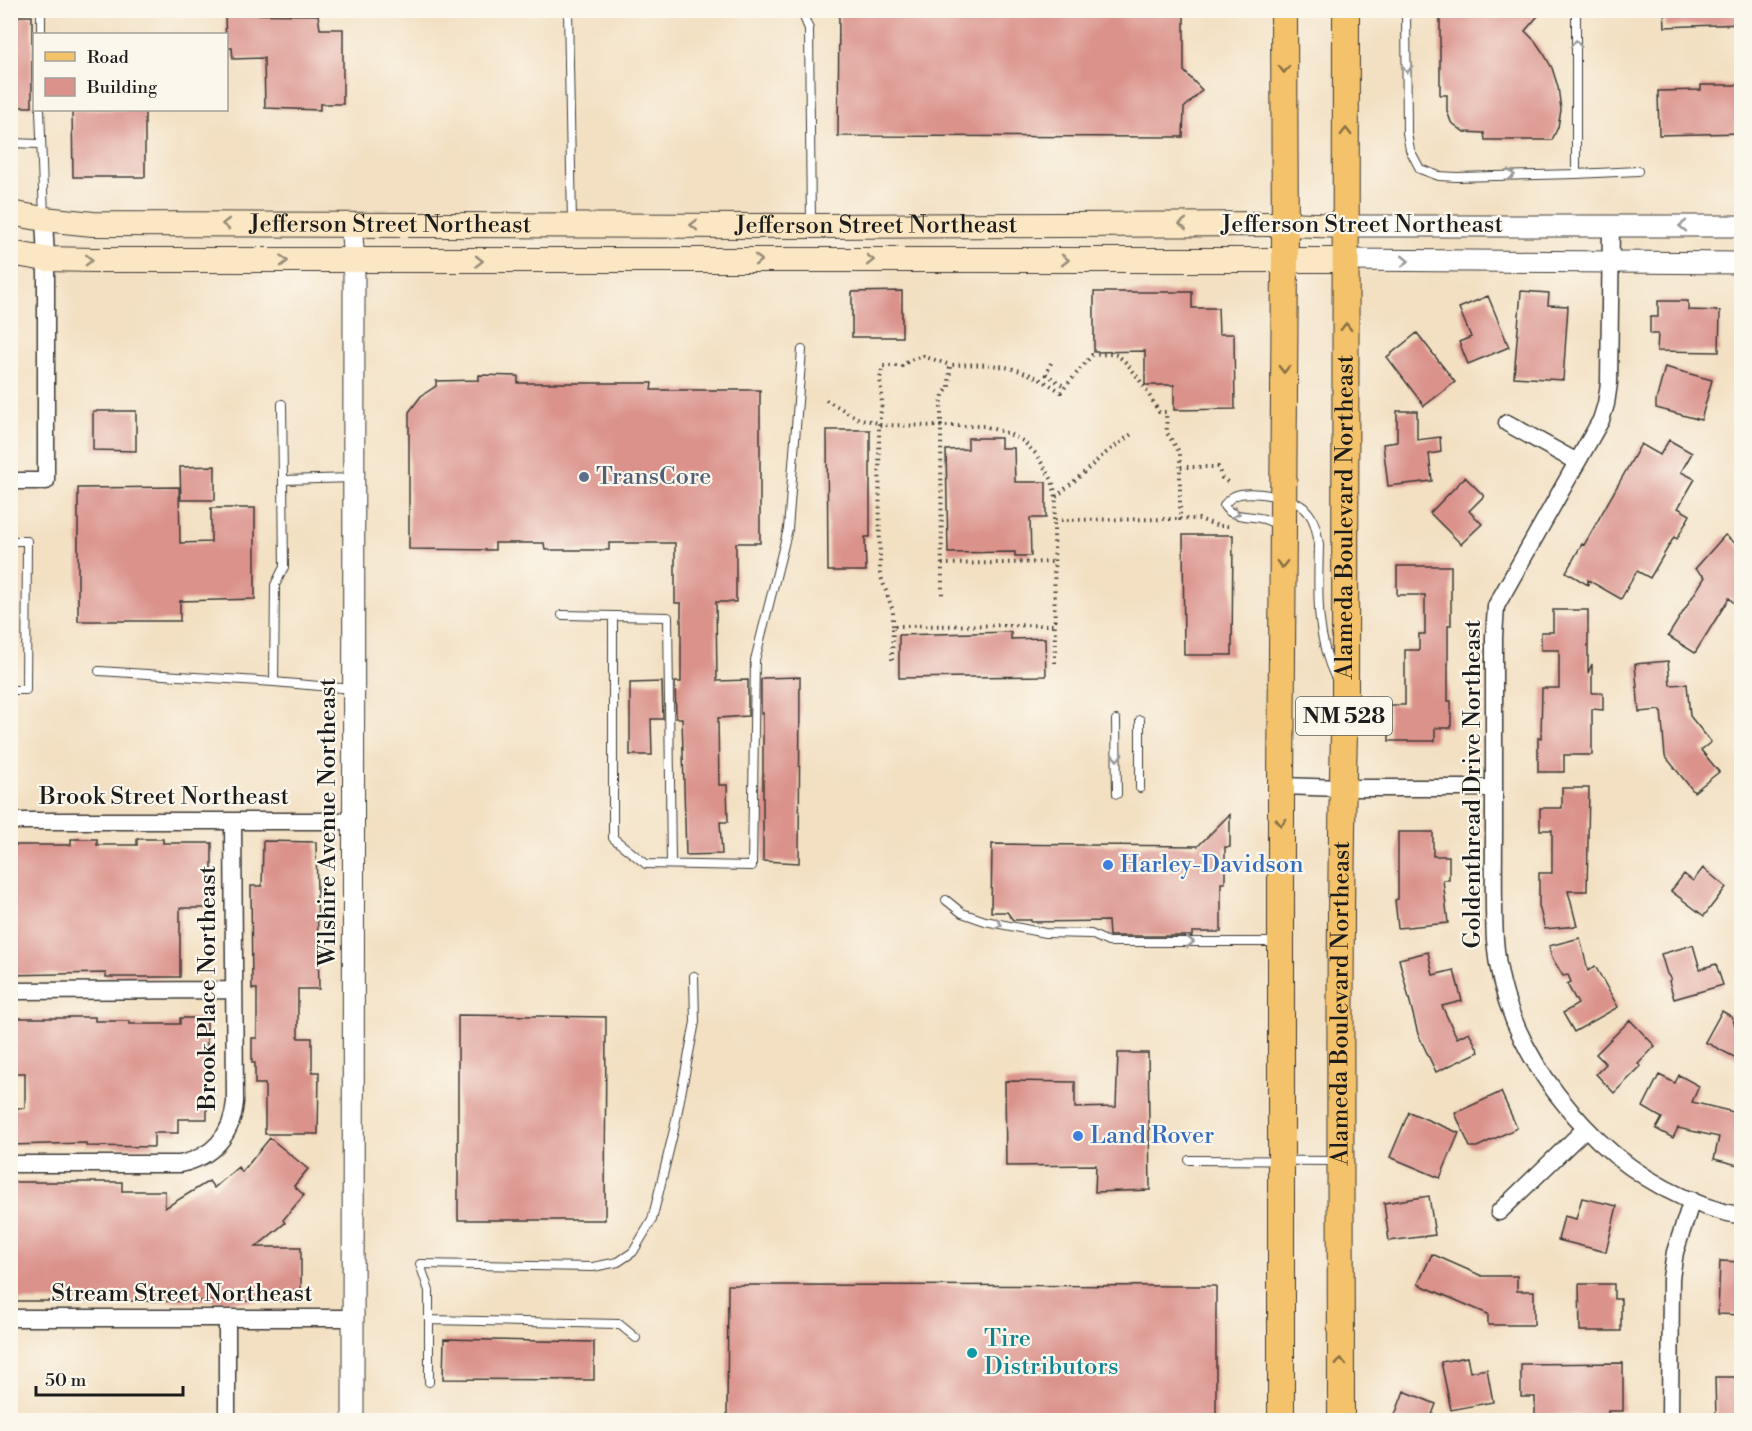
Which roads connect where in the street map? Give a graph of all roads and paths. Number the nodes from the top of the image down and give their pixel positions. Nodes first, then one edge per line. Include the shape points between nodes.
1 (41, 10) edge
2 (568, 10) edge
3 (801, 10) edge
4 (1284, 10) edge
5 (1346, 10) edge
6 (1406, 10) edge
7 (1576, 10) edge
8 (40, 33) edge
9 (40, 111) edge
10 (10, 143) edge
11 (40, 144) junction
12 (1638, 171) dead end
13 (1576, 174) junction
14 (10, 213) edge
15 (44, 219) junction
16 (351, 224) junction
17 (1285, 224) junction
18 (572, 225) junction
19 (811, 226) junction
20 (1346, 226) junction
21 (1611, 226) junction
22 (1742, 226) edge
23 (10, 253) edge
24 (46, 259) junction
25 (1285, 260) junction
26 (1346, 260) junction
27 (354, 261) junction
28 (1611, 263) junction
29 (1742, 263) edge
30 (802, 350) dead end
31 (1051, 363) dead end
32 (950, 365) junction
33 (1065, 387) junction
34 (826, 400) dead end
35 (282, 404) dead end
36 (1507, 423) dead end
37 (879, 424) junction
38 (941, 426) junction
39 (1133, 433) dead end
40 (1577, 462) junction
41 (1180, 467) junction
42 (354, 478) junction
43 (283, 480) junction
44 (10, 481) edge
45 (1239, 484) dead end
46 (1056, 497) junction
47 (1282, 498) junction
48 (1180, 519) junction
49 (1054, 520) junction
50 (1238, 526) dead end
51 (1282, 531) junction
52 (10, 541) edge
53 (1054, 562) junction
54 (942, 564) junction
55 (942, 594) dead end
56 (562, 615) dead end
57 (614, 616) junction
58 (893, 626) junction
59 (1055, 626) junction
60 (892, 660) dead end
61 (1055, 663) dead end
62 (99, 671) dead end
63 (274, 682) junction
64 (353, 689) junction
65 (10, 690) edge
66 (1345, 695) junction
67 (1116, 720) dead end
68 (1140, 720) dead end
69 (1281, 786) junction
70 (1140, 788) dead end
71 (1342, 788) junction
72 (1494, 788) junction
73 (1117, 794) dead end
74 (10, 821) edge
75 (233, 821) junction
76 (353, 821) junction
77 (670, 864) junction
78 (946, 900) dead end
79 (1281, 942) junction
80 (694, 976) dead end
81 (234, 990) junction
82 (10, 991) edge
83 (1586, 1128) junction
84 (1189, 1160) dead end
85 (1282, 1161) junction
86 (1341, 1161) junction
87 (10, 1164) edge
88 (1692, 1200) junction
89 (1499, 1212) dead end
90 (1742, 1216) edge
91 (10, 1318) edge
92 (226, 1318) junction
93 (353, 1318) junction
94 (429, 1320) junction
95 (636, 1338) dead end
96 (429, 1382) dead end
97 (227, 1420) edge
98 (353, 1420) edge
99 (1281, 1420) edge
100 (1341, 1420) edge
101 (1670, 1420) edge

1 - 8 lane
2 - 18 lane
3 - 19 lane via 809,29
4 -> 17 main road, NM 528
20 -> 5 main road, Alameda Boulevard Northeast / NM 528
6 -> 13 lane via 1407,133 1420,169 1457,177
13 -> 7 lane
9 - 11 lane
10 - 11 lane
11 - 15 lane
12 - 13 lane
14 - 15 main road, Jefferson Street Northeast
16 -> 15 main road, Jefferson Street Northeast via 93,224
15 - 24 street
16 - 18 main road, Jefferson Street Northeast
16 - 27 street, Wilshire Avenue Northeast
17 -> 19 main road, Jefferson Street Northeast
17 - 20 main road, Jefferson Street Northeast
17 - 25 main road, NM 528
19 -> 18 main road, Jefferson Street Northeast
20 - 21 street, Jefferson Street Northeast
20 - 26 main road, Alameda Boulevard Northeast / NM 528
22 -> 21 street, Jefferson Street Northeast
21 - 28 street, Goldenthread Drive Northeast
23 - 24 main road, Jefferson Street Northeast
24 -> 27 main road, Jefferson Street Northeast
24 - 44 street via 46,481
25 - 26 main road, Jefferson Street Northeast
27 -> 25 main road, Jefferson Street Northeast
25 -> 47 main road, NM 528
26 -> 28 street, Jefferson Street Northeast
66 -> 26 main road, Alameda Boulevard Northeast / NM 528
27 - 42 street, Wilshire Avenue Northeast
28 - 29 street, Jefferson Street Northeast
28 - 40 street, Goldenthread Drive Northeast via 1608,394 1601,420
30 - 77 lane via 788,529 755,660 752,866
31 - 33 path via 1046,374
32 - 33 path via 1000,364 1042,379 1061,392
32 - 37 path via 923,356 902,366 884,366
32 - 38 path via 949,387 941,405
33 - 41 path via 1092,355 1115,355 1143,384 1159,412 1166,412 1167,433 1180,453
34 - 37 path
35 - 43 lane
36 - 40 street
37 - 38 path
37 - 58 path via 880,574 893,611
38 - 46 path via 984,426 1023,441 1052,480
38 - 54 path
39 - 46 path
40 - 72 street, Goldenthread Drive Northeast via 1496,606
41 - 45 path via 1218,467 1222,478
41 - 48 path
42 - 43 lane
42 - 64 street, Wilshire Avenue Northeast
43 - 63 lane via 284,567 275,585
46 - 49 path
47 - 51 main road, NM 528
47 -> 51 lane via 1239,495 1224,506 1232,514 1265,518
47 - 66 lane via 1298,503 1315,526 1320,630 1325,653
48 - 49 path
48 - 50 path
49 - 53 path
51 -> 69 main road, NM 528
52 - 65 lane via 27,541 26,690
53 - 54 path
53 - 59 path
54 - 55 path
56 - 57 lane
57 - 77 lane via 613,838 646,864
57 - 77 lane via 668,616
58 - 59 path
58 - 60 path
59 - 61 path
62 - 63 lane
63 - 64 lane
64 - 76 street, Wilshire Avenue Northeast
66 - 71 main road, Alameda Boulevard Northeast / NM 528
67 -> 73 lane
68 - 70 lane
69 - 71 street
69 -> 79 main road, NM 528
71 - 72 street
71 - 86 main road, Alameda Boulevard Northeast / NM 528
72 - 83 street, Goldenthread Drive Northeast via 1496,942 1504,992 1535,1065
74 - 75 street, Brook Street Northeast
75 - 76 street, Brook Street Northeast
75 - 81 street, Brook Place Northeast
76 - 93 street, Wilshire Avenue Northeast
78 -> 79 lane via 962,913 985,921 1045,933 1091,934 1108,942
79 - 85 main road, NM 528
80 - 94 lane via 695,1022 674,1130 652,1220 633,1252 618,1262 593,1267 420,1264 429,1291
81 - 82 street
81 - 87 street, Brook Place Northeast via 234,1116 213,1149 180,1164
83 - 88 street, Goldenthread Drive Northeast via 1635,1169
83 - 89 street
84 - 85 lane
85 - 86 lane
85 - 99 main road, NM 528
100 -> 86 main road, Alameda Boulevard Northeast / NM 528
88 - 90 street, Goldenthread Drive Northeast
88 - 101 street via 1671,1278
91 - 92 street, Stream Street Northeast
92 - 93 street, Stream Street Northeast
92 - 97 street
93 - 98 street, Wilshire Avenue Northeast
94 - 95 lane via 619,1324
94 - 96 lane

